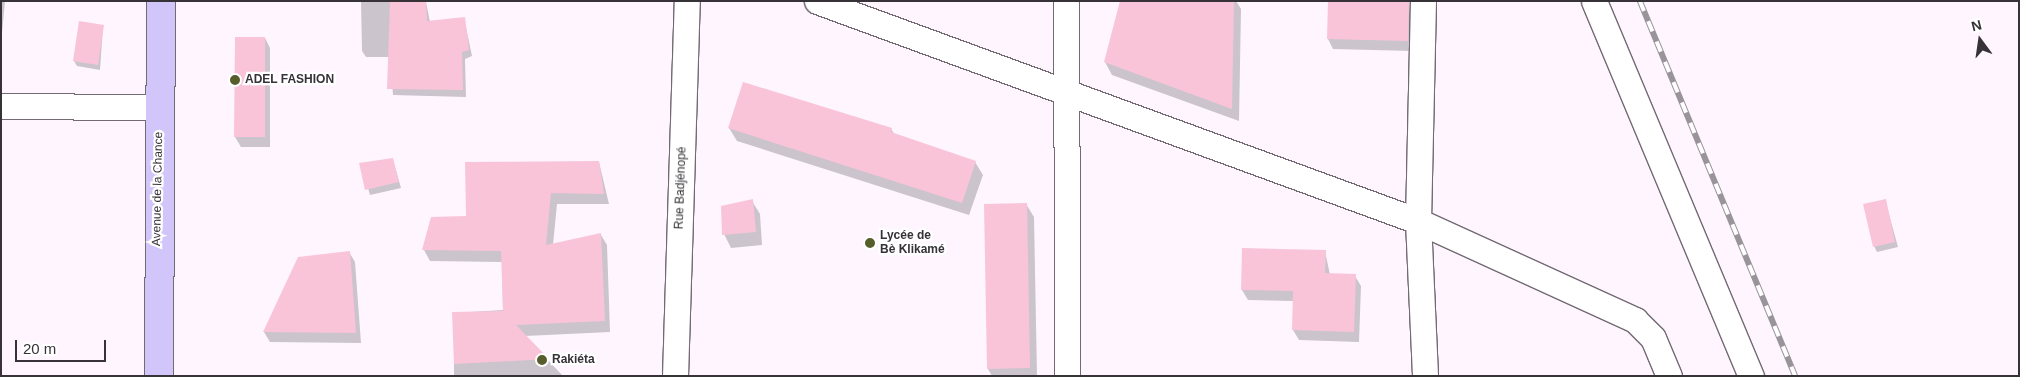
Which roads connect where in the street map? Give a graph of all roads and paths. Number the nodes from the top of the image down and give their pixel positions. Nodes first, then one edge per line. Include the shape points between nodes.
1 (161, 1) edge
2 (687, 1) edge
3 (817, 1) edge
4 (1066, 1) edge
5 (1423, 1) edge
6 (1594, 1) edge
7 (1070, 93) junction
8 (1, 106) edge
9 (159, 107) junction
10 (1418, 221) junction
11 (159, 376) edge
12 (675, 376) edge
13 (1067, 376) edge
14 (1424, 376) edge
15 (1669, 376) edge
16 (1751, 376) edge

1 - 9 main road, Avenue de la Chance
2 - 12 street, Rue Badjénopé
3 - 7 street
4 - 7 street
5 - 10 street
6 - 16 street
7 - 10 street
7 - 13 street
8 - 9 street
9 - 11 main road, Avenue de la Chance
10 - 14 street
10 - 15 street via 1635,320 1653,338

